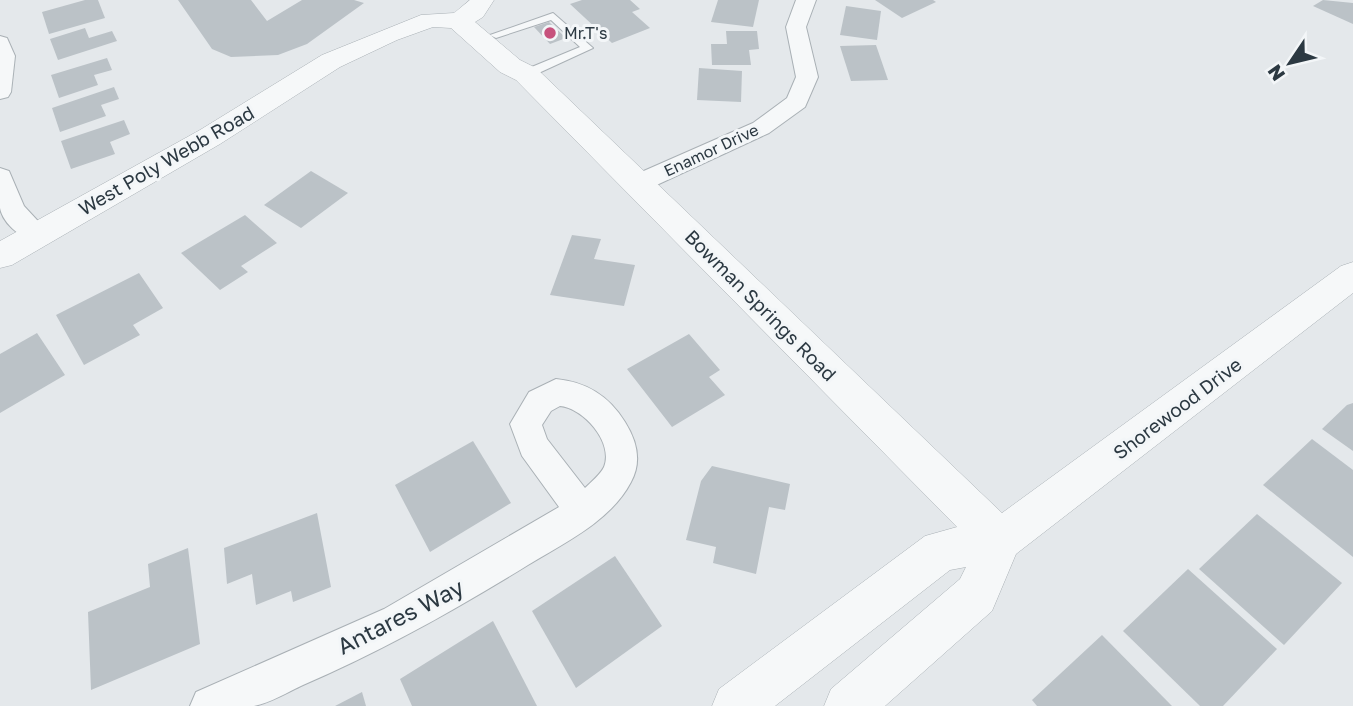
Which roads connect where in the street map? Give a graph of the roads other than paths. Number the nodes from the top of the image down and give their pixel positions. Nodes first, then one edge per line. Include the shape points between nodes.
1 (806, 0) edge
2 (420, 9) edge
3 (471, 11) edge
4 (496, 35) junction
5 (0, 43) edge
6 (331, 61) joint
7 (524, 72) junction
8 (0, 92) edge
9 (0, 177) edge
10 (639, 183) junction
11 (37, 234) junction
12 (0, 257) edge
13 (1353, 275) edge
14 (581, 510) dead end
15 (1000, 540) junction
16 (211, 706) edge
17 (736, 706) edge
18 (848, 706) edge

1 - 10 street, Enamor Drive via 796,27 807,77 797,102 761,128
2 - 3 street, West Poly Webb Road
2 - 6 street, West Poly Webb Road via 388,34
3 - 4 street, Bowman Springs Road
3 - 7 street, Bowman Springs Road via 509,66
4 - 7 street, Bowman Springs Road via 522,62
4 - 7 lane via 553,16 587,48
5 - 8 street via 4,56
6 - 11 street, West Poly Webb Road via 209,137
7 - 10 street, Bowman Springs Road
9 - 11 street via 13,211
10 - 15 street, Bowman Springs Road
11 - 12 street, West Poly Webb Road
13 - 15 street, Shorewood Drive
14 - 16 street, Antares Way via 422,609
15 - 17 street, Shorewood Drive via 940,551
15 - 18 street, Shorewood Drive via 976,595

